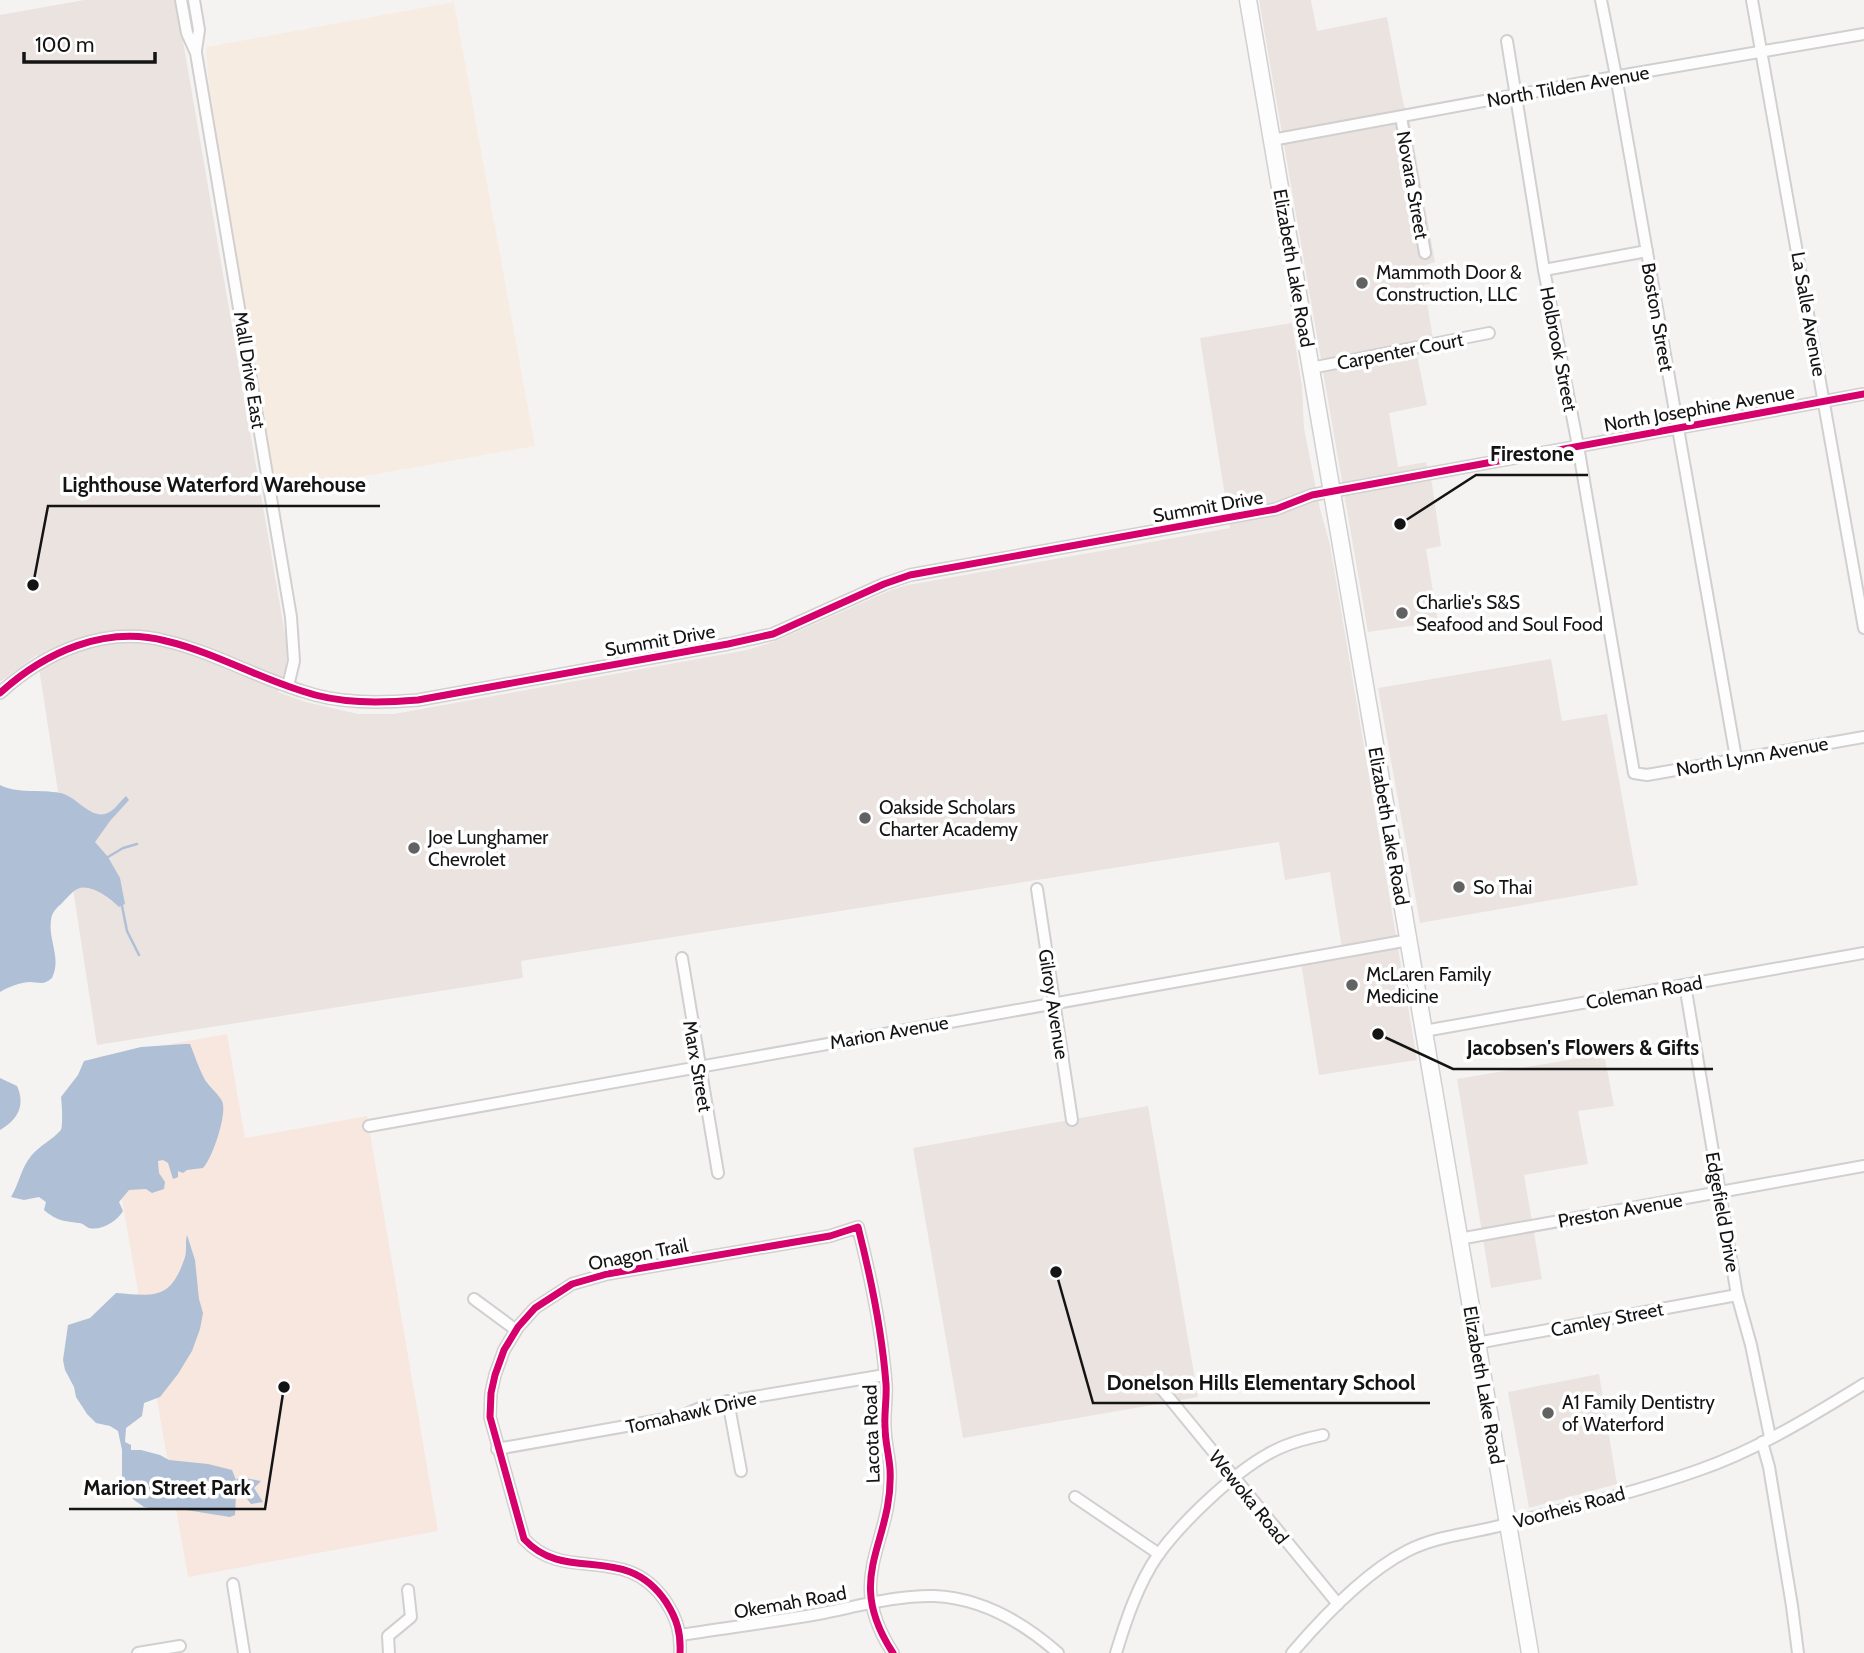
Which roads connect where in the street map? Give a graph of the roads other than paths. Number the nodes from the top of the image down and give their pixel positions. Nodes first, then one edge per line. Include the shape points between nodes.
1 (181, 0) edge
2 (194, 0) edge
3 (1248, 0) edge
4 (1601, 0) edge
5 (1752, 0) edge
6 (1864, 34) edge
7 (1507, 41) dead end
8 (1762, 51) junction
9 (196, 53) junction
10 (1616, 76) junction
11 (1517, 95) junction
12 (1401, 117) junction
13 (1272, 140) junction
14 (1647, 251) junction
15 (1425, 253) dead end
16 (1544, 270) junction
17 (1489, 333) dead end
18 (1311, 368) junction
19 (1864, 394) edge
20 (1825, 402) junction
21 (1677, 427) junction
22 (1578, 446) junction
23 (1333, 492) junction
24 (1864, 628) edge
25 (288, 686) junction
26 (0, 693) edge
27 (1864, 737) edge
28 (1736, 758) junction
29 (1640, 776) joint
30 (1037, 889) dead end
31 (1409, 940) junction
32 (1864, 953) edge
33 (681, 958) dead end
34 (1685, 985) junction
35 (1054, 1003) junction
36 (1424, 1031) junction
37 (699, 1066) junction
38 (1072, 1120) dead end
39 (369, 1126) dead end
40 (1864, 1166) edge
41 (718, 1173) dead end
42 (1719, 1192) junction
43 (1459, 1238) junction
44 (1737, 1294) junction
45 (474, 1299) dead end
46 (516, 1330) junction
47 (1477, 1343) junction
48 (885, 1375) junction
49 (1864, 1384) edge
50 (1161, 1388) dead end
51 (728, 1401) junction
52 (1323, 1435) dead end
53 (1766, 1440) junction
54 (497, 1449) junction
55 (741, 1471) dead end
56 (1234, 1479) junction
57 (1075, 1497) dead end
58 (1508, 1524) junction
59 (1159, 1555) junction
60 (233, 1584) dead end
61 (408, 1590) dead end
62 (871, 1604) junction
63 (1338, 1604) junction
64 (680, 1635) junction
65 (180, 1646) dead end
66 (138, 1653) edge
67 (244, 1653) edge
68 (389, 1653) edge
69 (680, 1653) edge
70 (893, 1653) edge
71 (1058, 1653) edge
72 (1116, 1653) edge
73 (1292, 1653) edge
74 (1530, 1653) edge
75 (1798, 1653) edge

1 - 9 street, Mall Drive East
2 - 9 street, Mall Drive East via 199,30
3 - 13 main road, Elizabeth Lake Road
4 - 10 street, Boston Street
5 - 8 street, La Salle Avenue
6 - 8 street, North Tilden Avenue
7 - 11 street, Holbrook Street
8 - 10 street, North Tilden Avenue
8 - 20 street, La Salle Avenue
9 - 25 street, Mall Drive East via 291,617 294,660
10 - 11 street, North Tilden Avenue
10 - 14 street, Boston Street
11 - 12 street, North Tilden Avenue
11 - 16 street, Holbrook Street
12 - 13 street, North Tilden Avenue
12 - 15 street, Novara Street
13 - 18 main road, Elizabeth Lake Road
14 - 16 street
14 - 21 street, Boston Street
16 - 22 street, Holbrook Street
17 - 18 street, Carpenter Court
18 - 23 main road, Elizabeth Lake Road
19 - 20 street, North Josephine Avenue
20 - 21 street, North Josephine Avenue
20 - 24 street, La Salle Avenue
21 - 22 street, North Josephine Avenue
21 - 28 street, Boston Street
22 - 23 street, North Josephine Avenue
22 - 29 street, Holbrook Street via 1630,758 1634,773
23 - 25 street, Summit Drive via 1276,509 910,575 773,634 728,644 418,700 343,700
23 - 31 main road, Elizabeth Lake Road
25 - 26 street, Summit Drive via 164,640 105,637 51,656
27 - 28 street, North Lynn Avenue
28 - 29 street, North Lynn Avenue
30 - 35 street, Gilroy Avenue
31 - 35 street, Marion Avenue
31 - 36 main road, Elizabeth Lake Road
32 - 34 street, Coleman Road
33 - 37 street, Marx Street
34 - 36 street, Coleman Road
34 - 42 street, Edgefield Drive
35 - 37 street, Marion Avenue
35 - 38 street, Gilroy Avenue
36 - 43 main road, Elizabeth Lake Road
37 - 39 street, Marion Avenue
37 - 41 street, Marx Street
40 - 42 street, Preston Avenue
42 - 43 street, Preston Avenue
42 - 44 street, Edgefield Drive
43 - 47 main road, Elizabeth Lake Road
44 - 47 street, Camley Street
44 - 53 street, Edgefield Drive via 1753,1355
45 - 46 street
46 - 48 street, Onagon Trail via 535,1308 572,1284 858,1227
46 - 54 street, Onagon Trail via 504,1350 491,1393 490,1418
47 - 58 main road, Elizabeth Lake Road
48 - 51 street, Tomahawk Drive
48 - 62 street, Lacota Road via 884,1427 890,1470 871,1565
49 - 53 street, Voorheis Road
50 - 56 street, Wewoka Road
51 - 54 street, Tomahawk Drive via 682,1416
51 - 55 street
52 - 56 street via 1266,1454
53 - 58 street, Voorheis Road via 1700,1470
53 - 75 street, Edgefield Drive
54 - 64 street, Onagon Trail via 524,1539 534,1550 552,1560 629,1570 657,1590 674,1615
56 - 59 street
56 - 63 street, Wewoka Road
57 - 59 street
58 - 63 street, Voorheis Road via 1439,1539 1408,1551
58 - 74 main road, Elizabeth Lake Road
59 - 72 street via 1127,1618
60 - 67 street
61 - 68 street via 411,1617 389,1634
62 - 64 street, Okemah Road
62 - 70 street, Lacota Road
62 - 71 street, Okemah Road via 933,1596 972,1603 1020,1623
63 - 73 street, Voorheis Road
64 - 69 street, Onagon Trail
65 - 66 street

